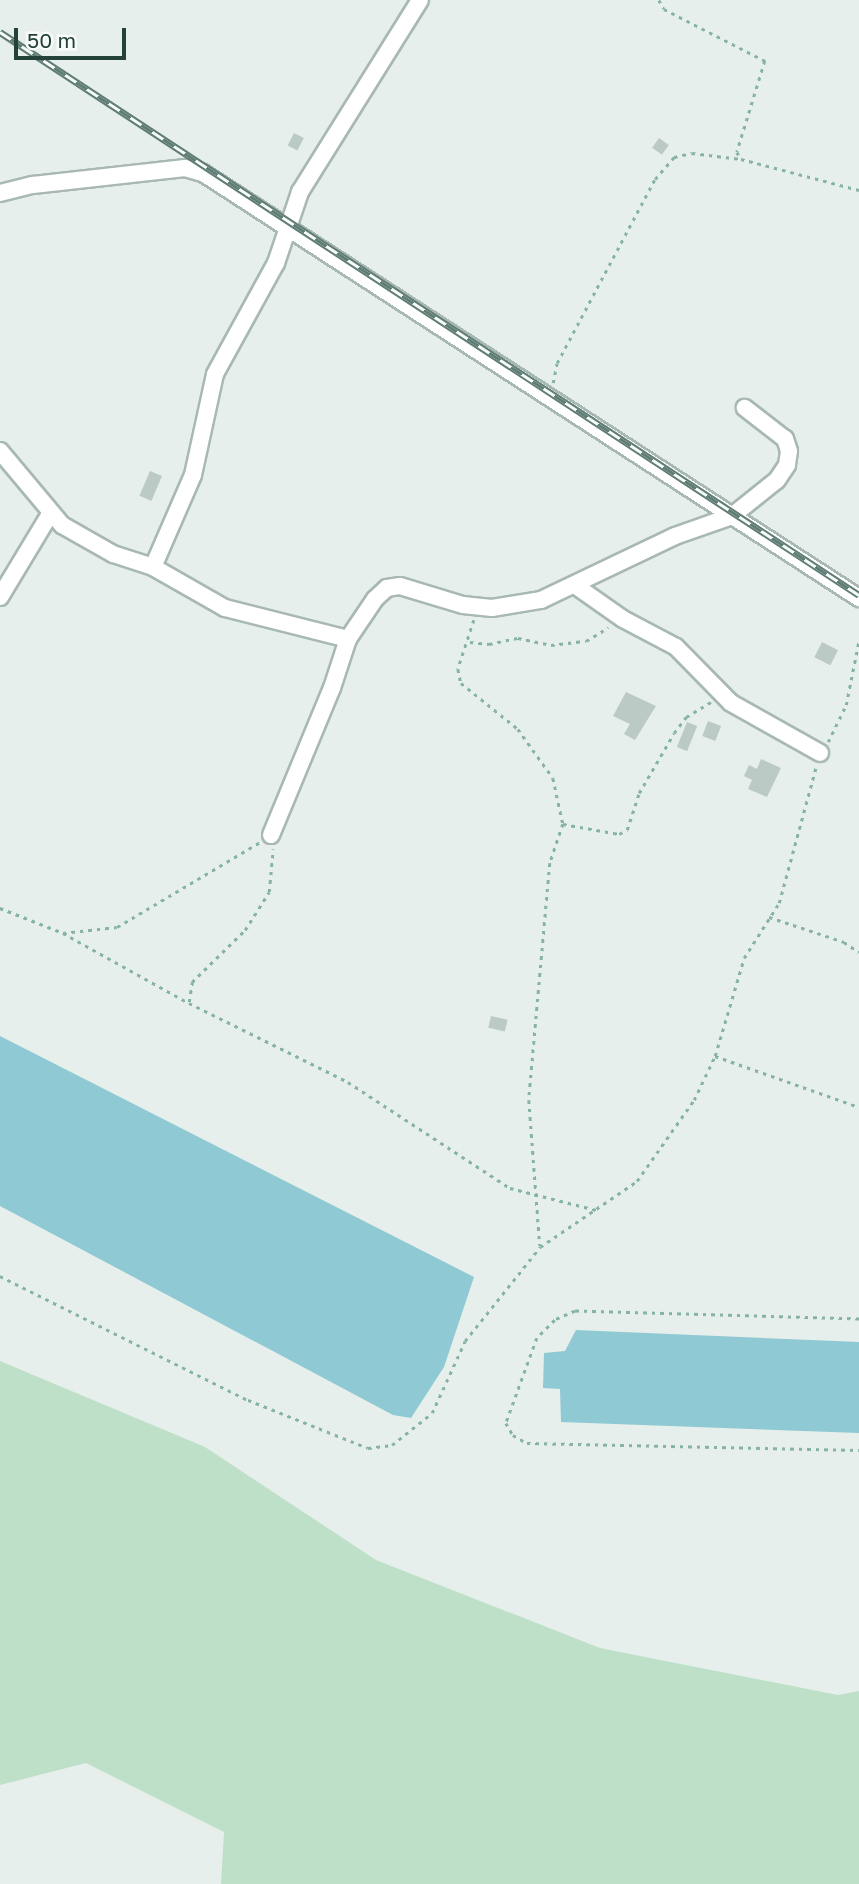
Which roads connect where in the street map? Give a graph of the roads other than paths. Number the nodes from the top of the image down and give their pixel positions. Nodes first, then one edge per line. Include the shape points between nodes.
1 (420, 0) edge
2 (0, 193) edge
3 (291, 226) junction
4 (745, 408) dead end
5 (0, 451) edge
6 (50, 514) junction
7 (732, 516) junction
8 (153, 567) junction
9 (576, 586) junction
10 (0, 597) edge
11 (859, 598) edge
12 (348, 639) junction
13 (820, 753) road end
14 (271, 835) road end

1 - 3 street via 315,165 300,192
2 - 3 street via 33,185 185,168 203,173
3 - 7 street
3 - 8 street via 276,263 215,374 193,475
4 - 7 street via 785,439 789,450 787,465 777,480
5 - 6 street
6 - 8 street via 113,554
6 - 10 street
7 - 9 street via 675,536
7 - 11 street
8 - 12 street via 225,608
9 - 12 street via 541,600 475,606 446,602 400,586 387,588
9 - 13 street via 623,619 676,647 722,696
12 - 14 street

